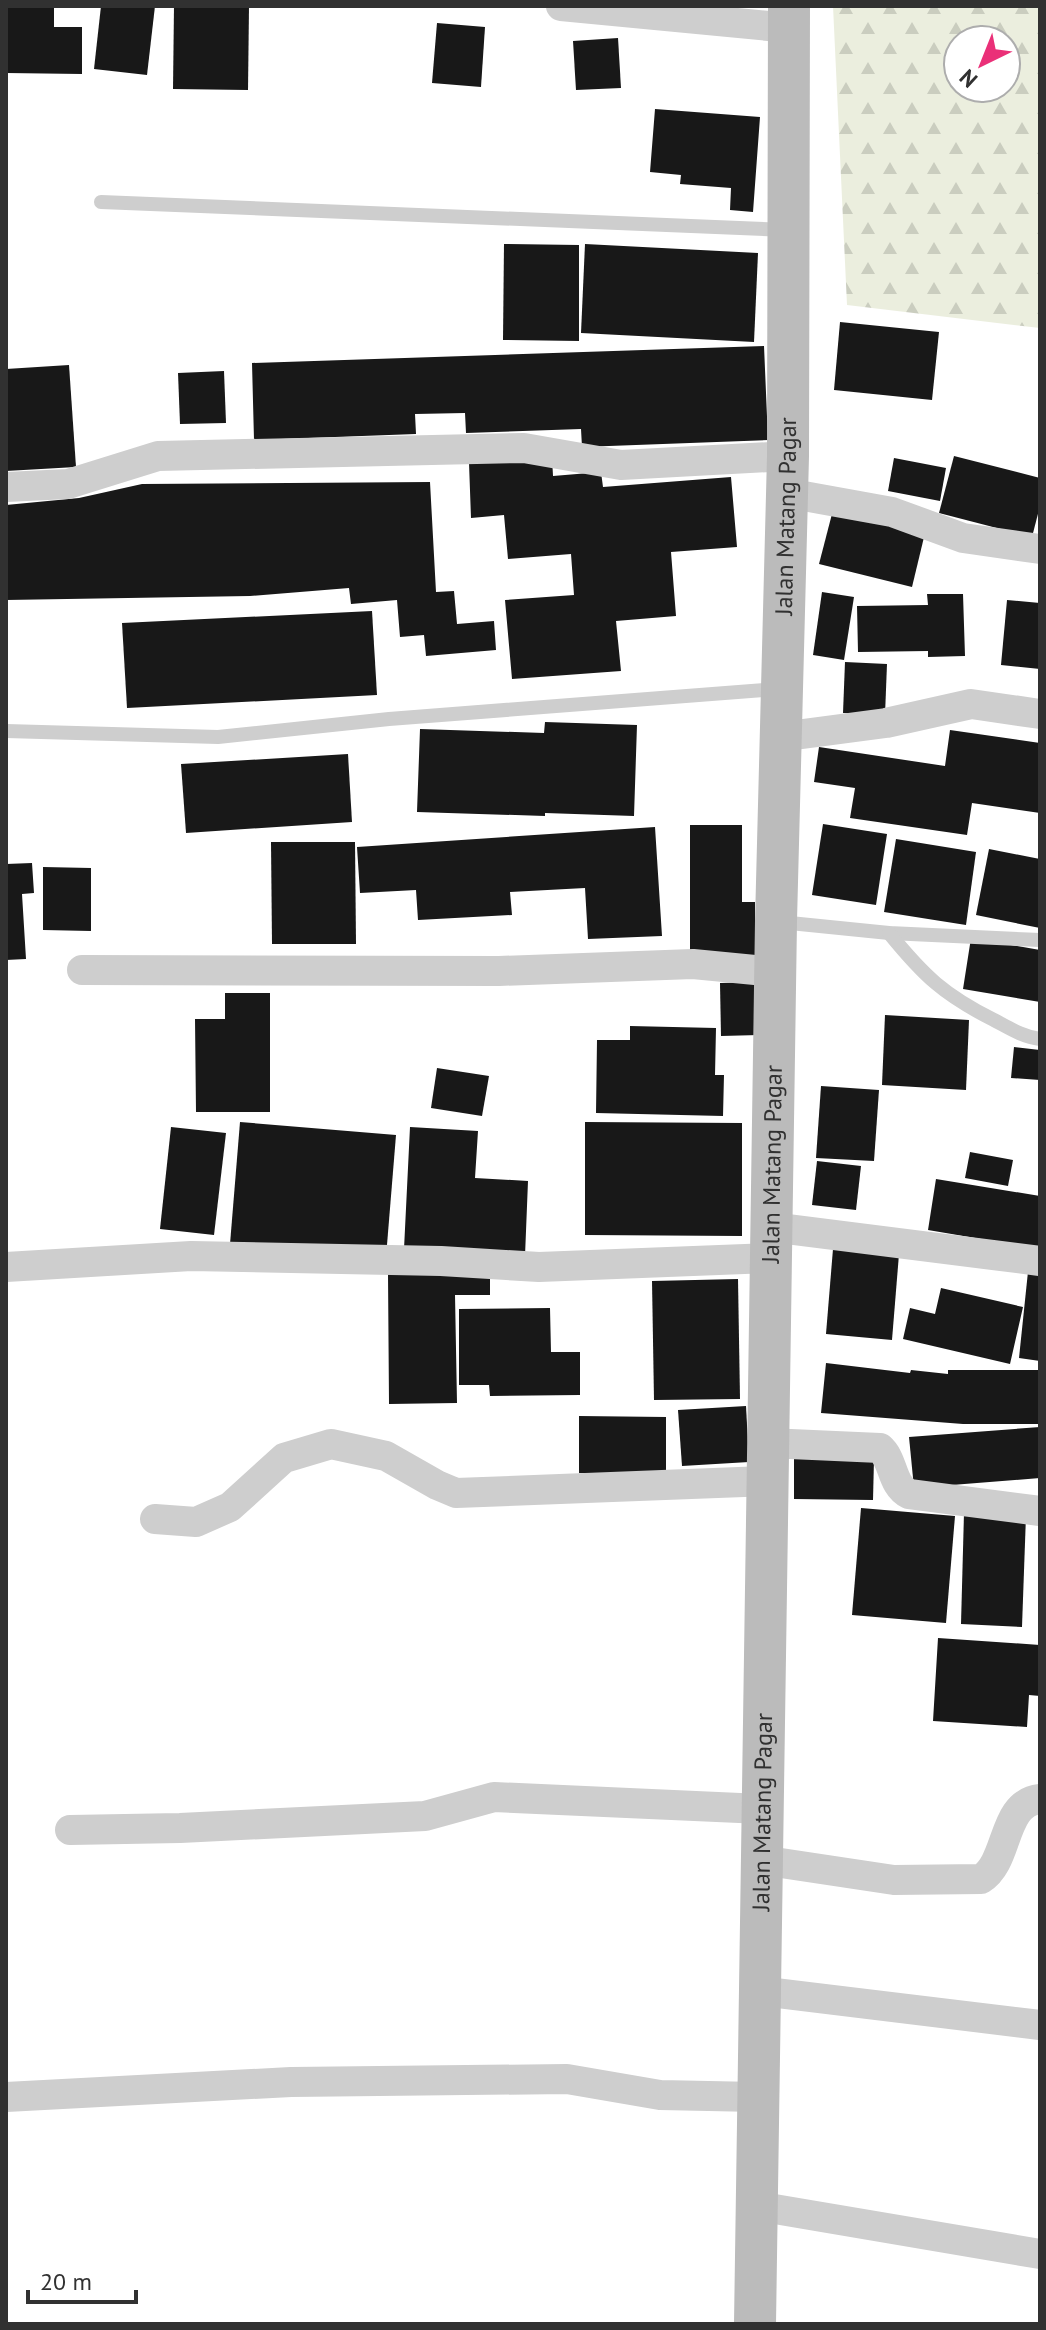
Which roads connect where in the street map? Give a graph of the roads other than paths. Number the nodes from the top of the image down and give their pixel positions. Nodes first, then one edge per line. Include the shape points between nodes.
1 (561, 6) edge
2 (790, 17) edge
3 (101, 202) dead end
4 (787, 230) junction
5 (787, 474) junction
6 (6, 487) edge
7 (1040, 549) edge
8 (782, 689) junction
9 (1040, 714) edge
10 (6, 731) edge
11 (780, 737) junction
12 (776, 921) junction
13 (889, 933) junction
14 (1040, 940) edge
15 (82, 970) dead end
16 (775, 972) junction
17 (1040, 1039) edge
18 (771, 1243) junction
19 (1040, 1261) edge
20 (6, 1267) edge
21 (768, 1462) junction
22 (1040, 1511) edge
23 (155, 1519) dead end
24 (1040, 1799) edge
25 (762, 1809) junction
26 (70, 1830) dead end
27 (761, 1860) junction
28 (760, 1991) junction
29 (1040, 2025) edge
30 (6, 2097) edge
31 (757, 2097) junction
32 (757, 2206) junction
33 (1040, 2254) edge
34 (755, 2324) edge

1 - 2 street
2 - 4 main road, Jalan Matang Pagar
3 - 4 lane
4 - 5 main road, Jalan Matang Pagar
5 - 6 street via 621,465 524,448 158,456 68,484
5 - 7 street via 963,538
5 - 8 main road, Jalan Matang Pagar
8 - 10 lane via 218,737
8 - 11 main road, Jalan Matang Pagar
9 - 11 street via 971,704 886,723
11 - 12 main road, Jalan Matang Pagar
12 - 13 lane
12 - 16 main road, Jalan Matang Pagar
13 - 14 lane
13 - 17 lane via 920,971 956,1002
15 - 16 street via 499,971 693,964
16 - 18 main road, Jalan Matang Pagar
18 - 19 street
18 - 20 street via 539,1267 191,1256
18 - 21 main road, Jalan Matang Pagar
21 - 22 street via 880,1448 900,1489 909,1494
21 - 23 street via 456,1493 386,1456 331,1444 284,1458 230,1507 196,1522
21 - 25 main road, Jalan Matang Pagar
24 - 27 street via 1021,1806 997,1863 981,1879 894,1880
25 - 26 street via 494,1797 425,1816
25 - 27 main road, Jalan Matang Pagar
27 - 28 main road, Jalan Matang Pagar
28 - 29 street
28 - 31 main road, Jalan Matang Pagar
30 - 31 street via 291,2082 567,2079 660,2095
31 - 32 main road, Jalan Matang Pagar
32 - 33 street
32 - 34 main road, Jalan Matang Pagar

